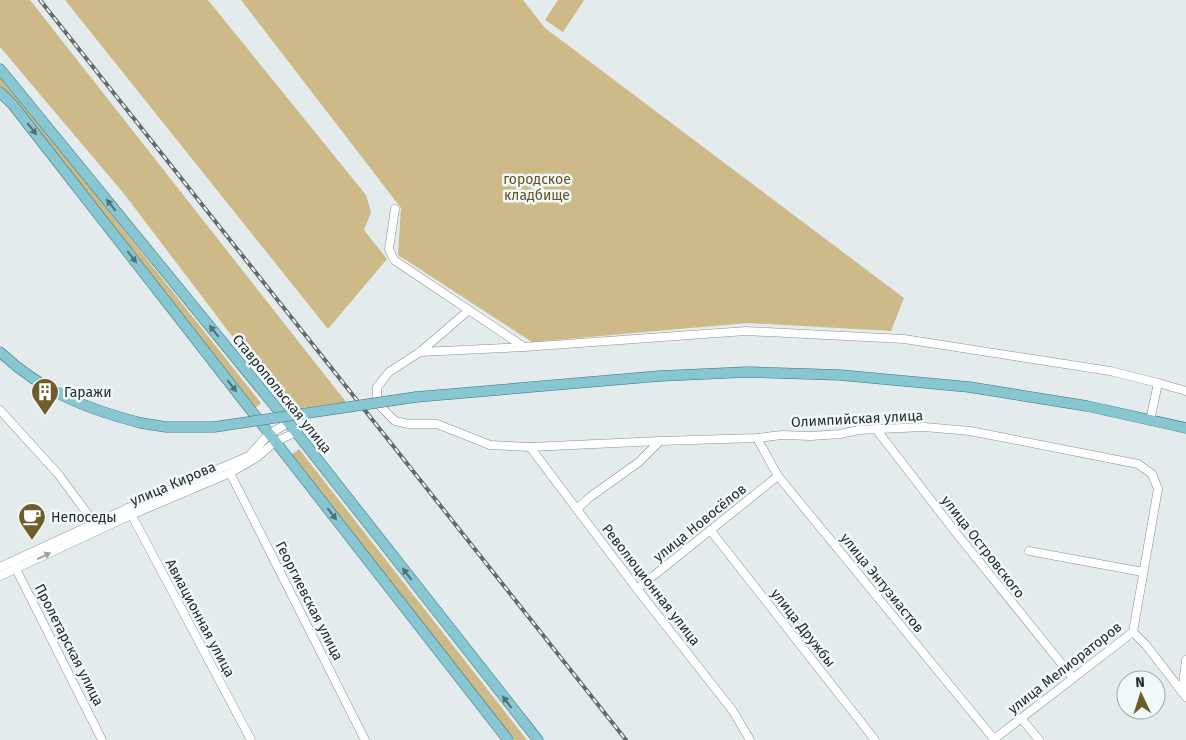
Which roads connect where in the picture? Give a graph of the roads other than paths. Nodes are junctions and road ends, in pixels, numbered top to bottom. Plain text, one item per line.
1 (0, 69) edge
2 (0, 92) edge
3 (395, 209) dead end
4 (469, 310) junction
5 (524, 347) junction
6 (0, 352) edge
7 (420, 352) junction
8 (1158, 382) junction
9 (1186, 391) edge
10 (0, 410) edge
11 (1150, 421) junction
12 (288, 423) junction
13 (1186, 428) edge
14 (876, 429) junction
15 (296, 432) junction
16 (272, 438) junction
17 (757, 438) junction
18 (660, 441) junction
19 (530, 447) junction
20 (230, 473) junction
21 (778, 476) junction
22 (1158, 489) joint
23 (577, 509) junction
24 (130, 512) junction
25 (95, 524) junction
26 (711, 530) junction
27 (1029, 550) dead end
28 (14, 565) junction
29 (0, 567) edge
30 (1143, 572) junction
31 (0, 576) edge
32 (637, 589) junction
33 (1133, 632) junction
34 (1186, 660) edge
35 (1073, 678) junction
36 (1184, 694) edge
37 (1021, 718) junction
38 (102, 740) edge
39 (251, 740) edge
40 (365, 740) edge
41 (508, 740) edge
42 (538, 740) edge
43 (750, 740) edge
44 (876, 740) edge
45 (994, 740) edge
46 (1039, 740) edge

12 -> 1 main road, Ставропольская улица
2 -> 16 main road
3 - 4 street
4 - 5 street
4 - 7 street
5 - 7 street
5 - 8 street
6 - 11 main road, bridge
7 - 19 street, Олимпийская улица
8 - 9 street
8 - 11 street
10 - 25 street
11 - 13 main road
12 - 15 main road, Ставропольская улица
12 - 16 street, улица Кирова
14 - 17 street, Олимпийская улица
14 - 22 street, Олимпийская улица
14 - 35 street, улица Островского
15 - 16 street, улица Кирова
42 -> 15 main road, Ставропольская улица
16 - 20 street, улица Кирова
16 - 24 street, улица Кирова
16 -> 41 main road
17 - 18 street, Олимпийская улица
17 - 21 street, улица Энтузиастов
18 - 19 street, Олимпийская улица
18 - 23 street
19 - 23 street, Революционная улица
20 - 24 street, улица Кирова
20 - 40 street, Георгиевская улица
21 - 26 street, улица Новосёлов
21 - 45 street, улица Энтузиастов
22 - 30 street, улица Мелиораторов
23 - 32 street, Революционная улица
24 - 25 street, улица Кирова
28 -> 24 street, улица Кирова
24 - 39 street, Авиационная улица
25 - 28 street, улица Кирова
26 - 32 street, улица Новосёлов
26 - 44 street, улица Дружбы
27 - 30 street
28 - 29 street, улица Кирова
28 - 31 street, улица Кирова
28 - 38 street, Пролетарская улица
30 - 33 street, улица Мелиораторов
32 - 43 street, Революционная улица
33 - 35 street, улица Мелиораторов
33 - 36 street
34 - 36 street
35 - 37 street, улица Мелиораторов
37 - 45 street, улица Мелиораторов
37 - 46 street

